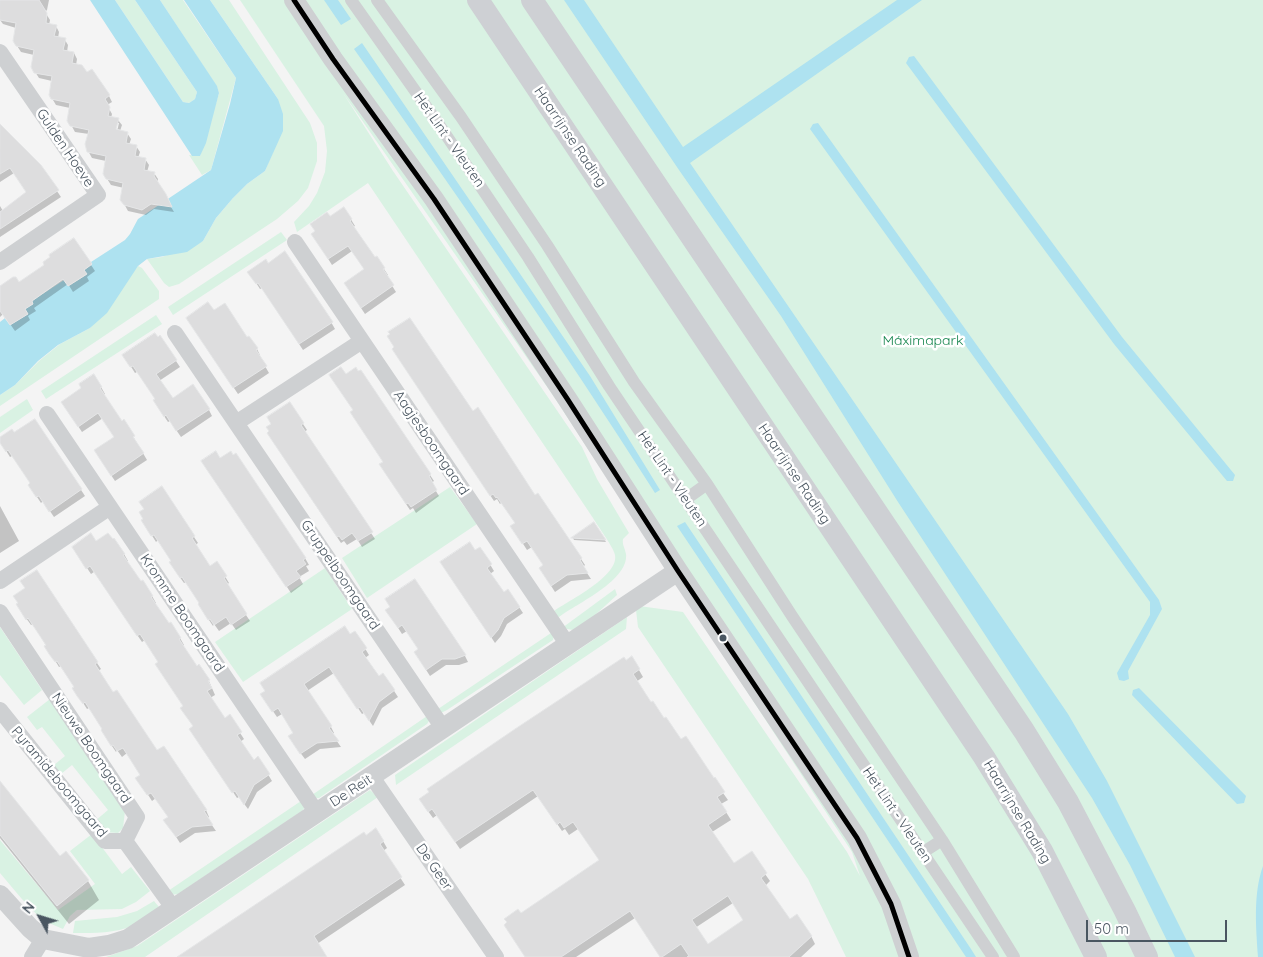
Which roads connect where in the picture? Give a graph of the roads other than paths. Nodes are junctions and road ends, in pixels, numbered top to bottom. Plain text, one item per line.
1 (294, 0) edge
2 (351, 0) edge
3 (377, 0) edge
4 (478, 0) edge
5 (532, 0) edge
6 (387, 14) junction
7 (372, 30) junction
8 (0, 52) edge
9 (461, 117) junction
10 (442, 129) junction
11 (294, 242) dead end
12 (547, 246) junction
13 (528, 256) junction
14 (0, 262) edge
15 (175, 333) dead end
16 (362, 341) junction
17 (47, 414) dead end
18 (236, 423) junction
19 (707, 484) junction
20 (686, 499) junction
21 (110, 507) junction
22 (678, 571) junction
23 (0, 581) edge
24 (0, 612) edge
25 (792, 616) junction
26 (773, 628) junction
27 (568, 645) junction
28 (0, 710) edge
29 (444, 728) junction
30 (372, 777) junction
31 (317, 812) junction
32 (942, 840) junction
33 (125, 842) junction
34 (922, 853) junction
35 (0, 895) edge
36 (174, 909) junction
37 (43, 939) junction
38 (32, 957) edge
39 (496, 957) edge
40 (910, 957) edge
41 (993, 957) edge
42 (1014, 957) edge
43 (1096, 957) edge
44 (1146, 957) edge

1 - 22 street
2 - 7 street, Het Lint - Vleuten
3 - 6 street, Het Lint - Vleuten
4 - 43 main road, Haarrijnse Rading
5 - 44 main road
6 - 7 street
6 - 9 street, Het Lint - Vleuten
7 - 10 street, Het Lint - Vleuten
8 - 14 street, Gulden Hoeve
9 - 10 street
9 - 12 street, Het Lint - Vleuten
10 - 13 street, Het Lint - Vleuten
11 - 16 street, Aagjesboomgaard
12 - 13 street
12 - 19 street, Het Lint - Vleuten
13 - 20 street, Het Lint - Vleuten
15 - 18 street, Gruppelboomgaard
16 - 18 street
16 - 27 street, Aagjesboomgaard
17 - 21 street, Kromme Boomgaard
18 - 29 street, Gruppelboomgaard
19 - 20 street
19 - 25 street, Het Lint - Vleuten
20 - 26 street, Het Lint - Vleuten
21 - 23 street
21 - 31 street, Kromme Boomgaard
22 - 27 street, De Reit
22 - 40 street
24 - 33 street, Nieuwe Boomgaard
25 - 26 street
25 - 32 street, Het Lint - Vleuten
26 - 34 street, Het Lint - Vleuten
27 - 29 street, De Reit
28 - 33 street, Pyramideboomgaard
29 - 30 street, De Reit
30 - 31 street, De Reit
30 - 39 street, De Geer
31 - 36 street, De Reit
32 - 34 street
32 - 42 street, Het Lint - Vleuten
33 - 36 street
34 - 41 street, Het Lint - Vleuten
35 - 37 street
36 - 37 street, De Reit
37 - 38 street

